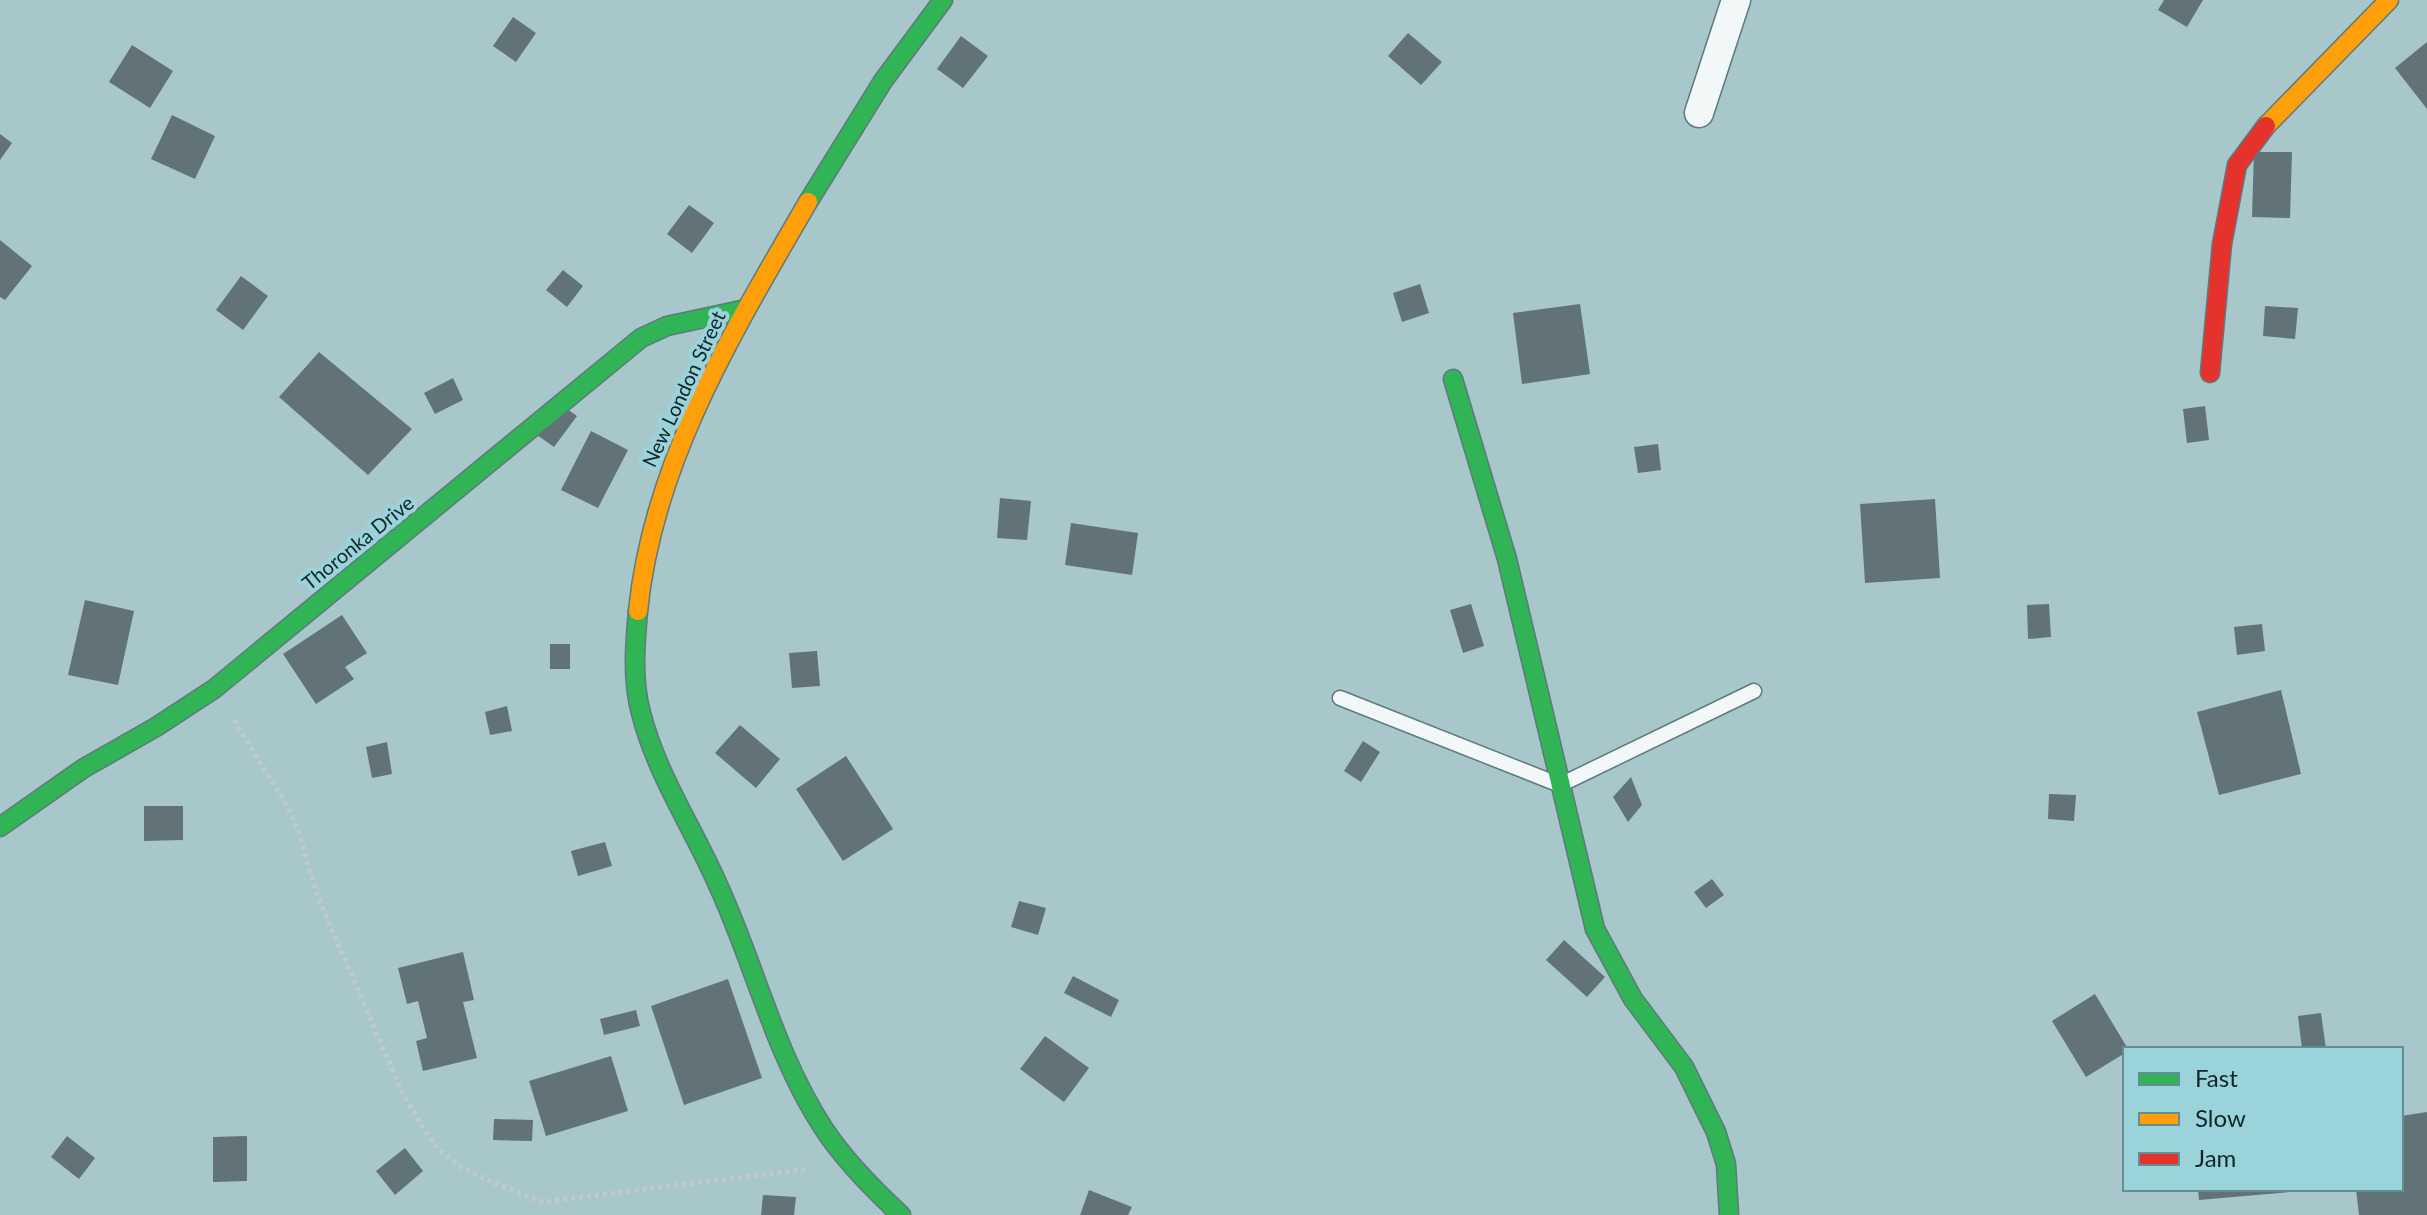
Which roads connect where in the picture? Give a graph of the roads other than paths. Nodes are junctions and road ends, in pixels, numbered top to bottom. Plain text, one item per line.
1 (943, 0) edge
2 (1736, 0) edge
3 (2389, 0) edge
4 (1699, 113) dead end
5 (746, 309) junction
6 (2210, 373) dead end
7 (1453, 379) dead end
8 (1754, 691) dead end
9 (1340, 698) dead end
10 (1560, 785) junction
11 (0, 827) edge
12 (901, 1215) edge
13 (1729, 1215) edge

1 - 5 street, New London Street
2 - 4 street
3 - 6 street
5 - 11 street, Thoronka Drive
5 - 12 street, New London Street
7 - 10 street
8 - 10 lane
9 - 10 lane
10 - 13 street

